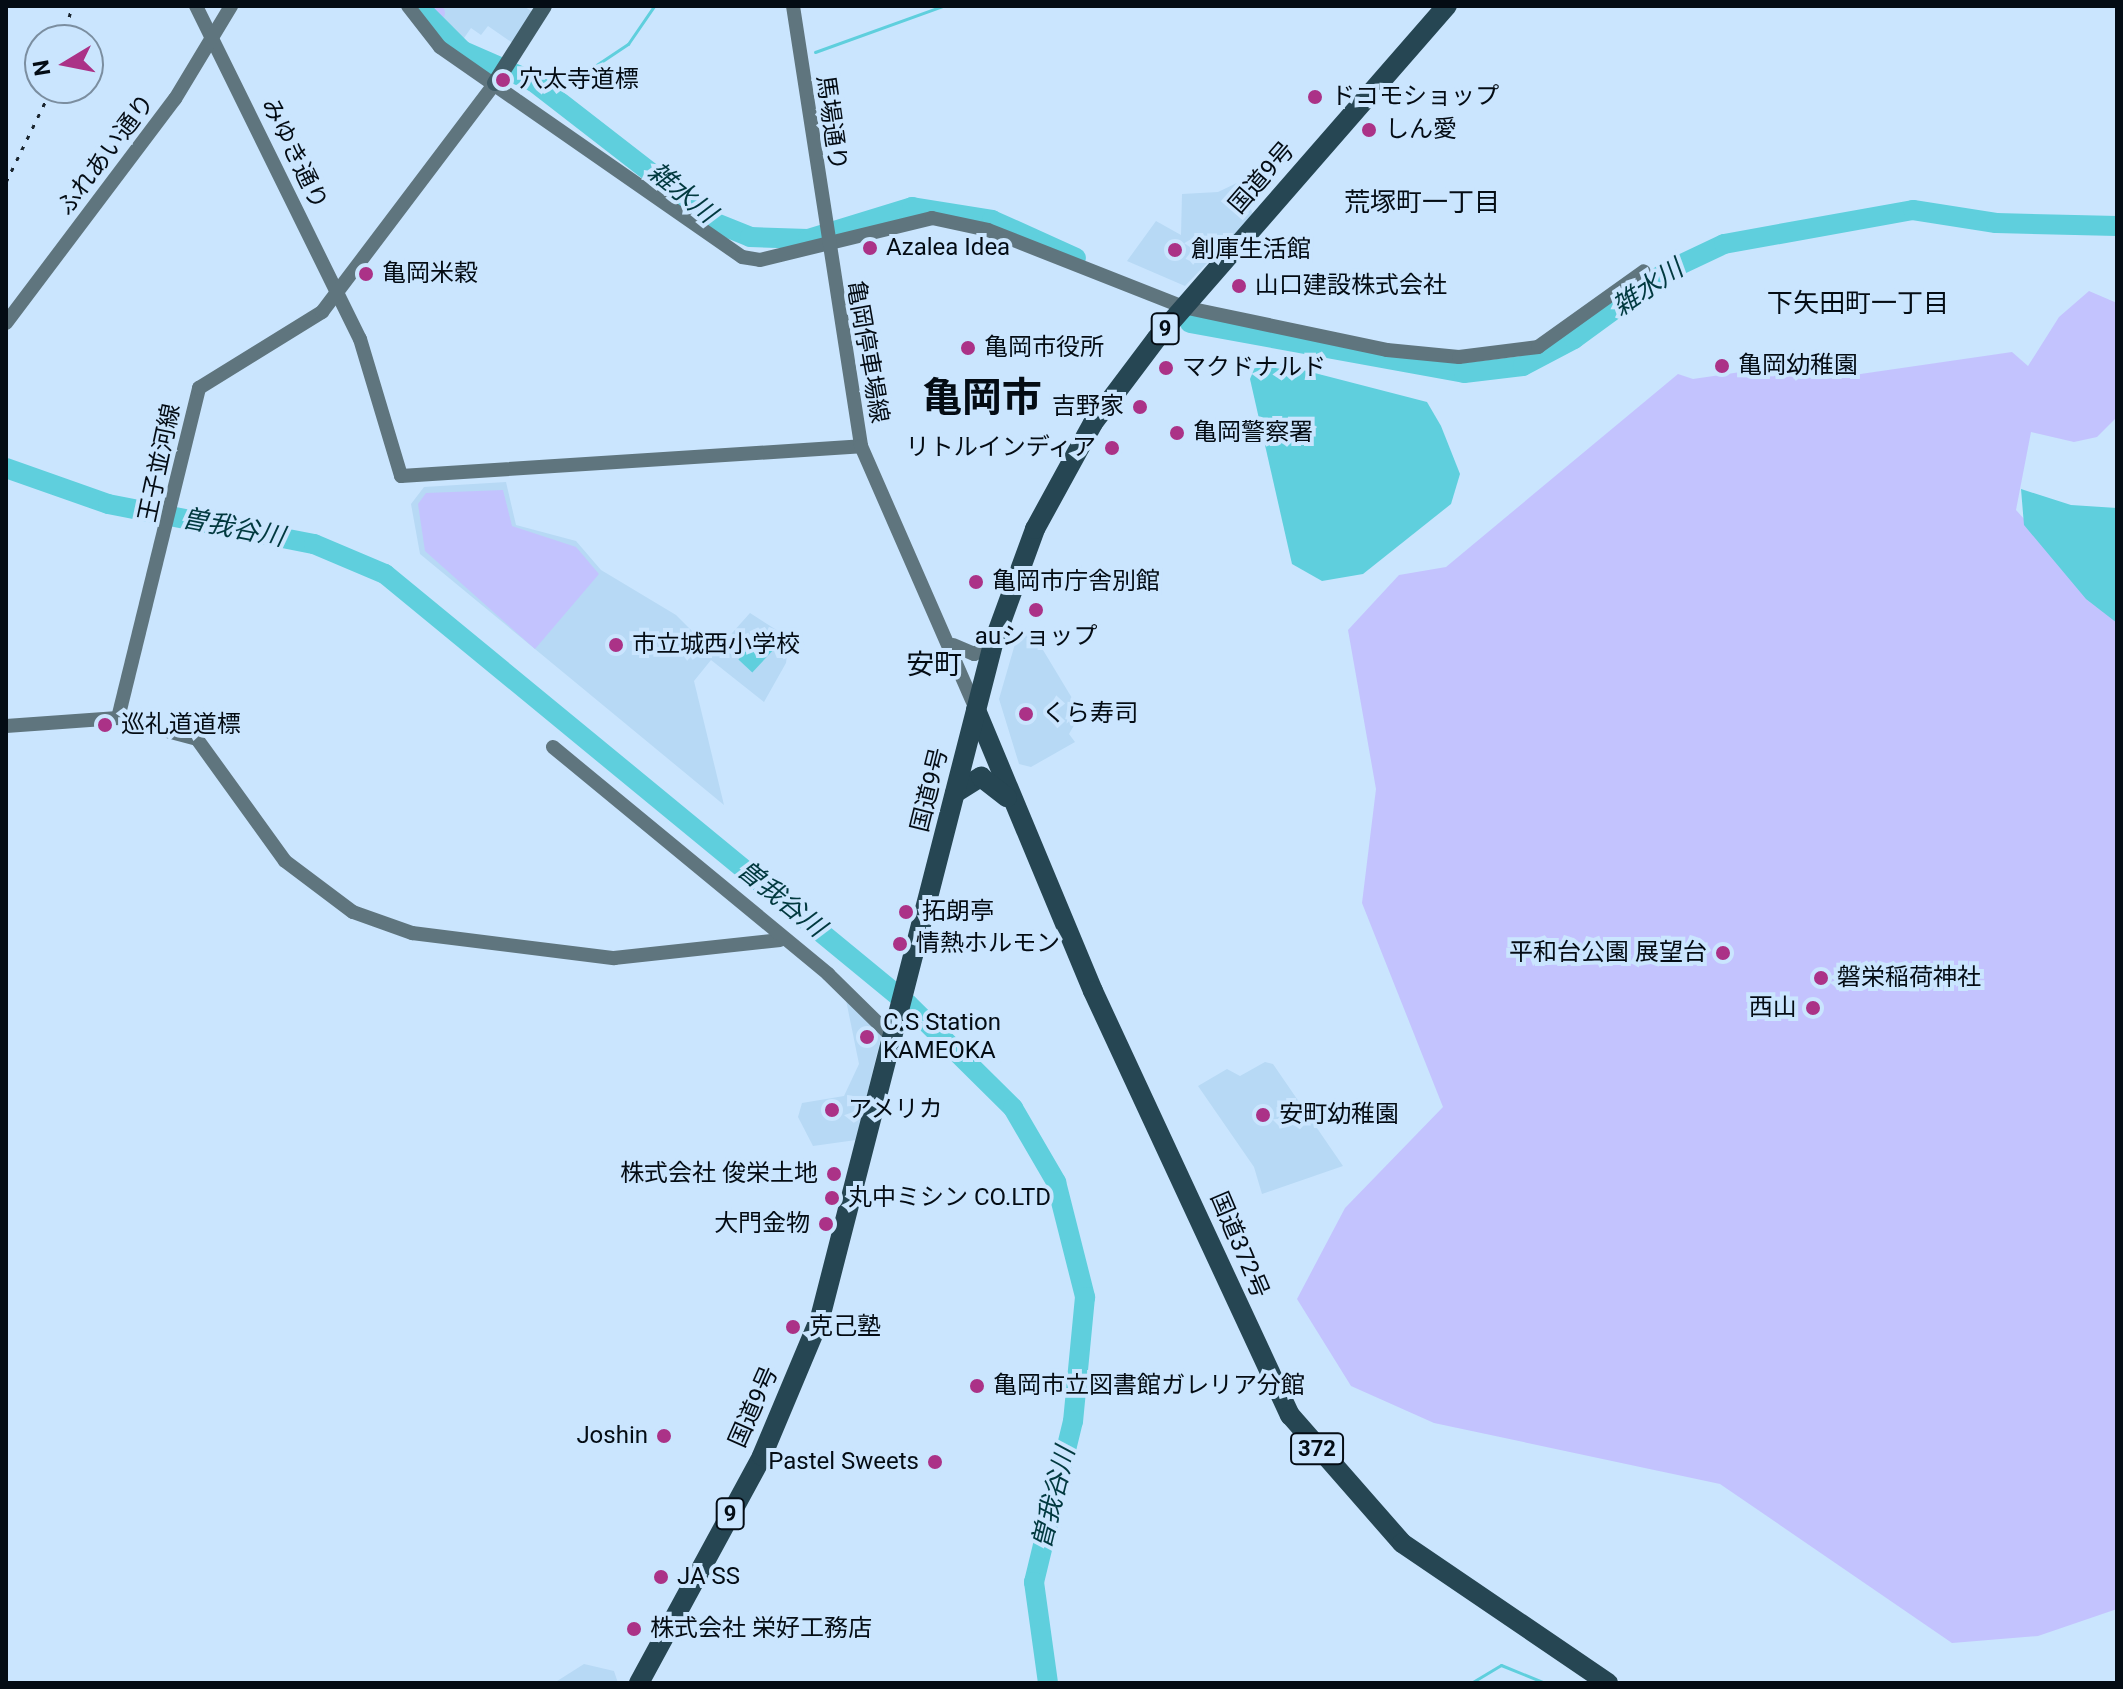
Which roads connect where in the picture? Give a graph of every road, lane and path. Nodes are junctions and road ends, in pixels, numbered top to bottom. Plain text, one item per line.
1 (196, 6) edge
2 (231, 6) edge
3 (408, 6) edge
4 (544, 6) edge
5 (793, 6) edge
6 (1447, 6) edge
7 (211, 36) junction
8 (499, 75) junction
9 (826, 242) junction
10 (1644, 271) dead end
11 (338, 291) junction
12 (1183, 307) junction
13 (6, 323) edge
14 (861, 446) junction
15 (993, 644) junction
16 (952, 645) junction
17 (976, 709) junction
18 (118, 718) junction
19 (6, 726) edge
20 (553, 747) dead end
21 (955, 793) junction
22 (1015, 807) junction
23 (780, 940) junction
24 (893, 1033) junction
25 (639, 1683) edge
26 (1608, 1683) edge

1 - 7 street, みゆき通り
2 - 7 street, ふれあい通り
3 - 8 street
4 - 8 main road
5 - 9 street, 馬場通り
6 - 12 highway, 国道9号 / 9
7 - 11 street, みゆき通り
7 - 13 street, ふれあい通り
8 - 9 street
8 - 11 street, 王子並河線
9 - 12 street
9 - 14 street, 亀岡停車場線
10 - 12 street
11 - 14 street, みゆき通り
11 - 18 street, 王子並河線
12 - 15 highway, 国道9号 / 9
14 - 16 street, 亀岡停車場線
15 - 16 street
15 - 17 highway, 国道9号 / 9
16 - 17 street, 亀岡停車場線
17 - 21 highway, 国道9号 / 9
17 - 22 highway, 国道372号 / 372
18 - 19 street
18 - 23 street
20 - 23 street
21 - 22 highway
21 - 24 highway, 国道9号 / 9
22 - 26 highway, 国道372号 / 372
23 - 24 street
24 - 25 highway, 国道9号 / 9

